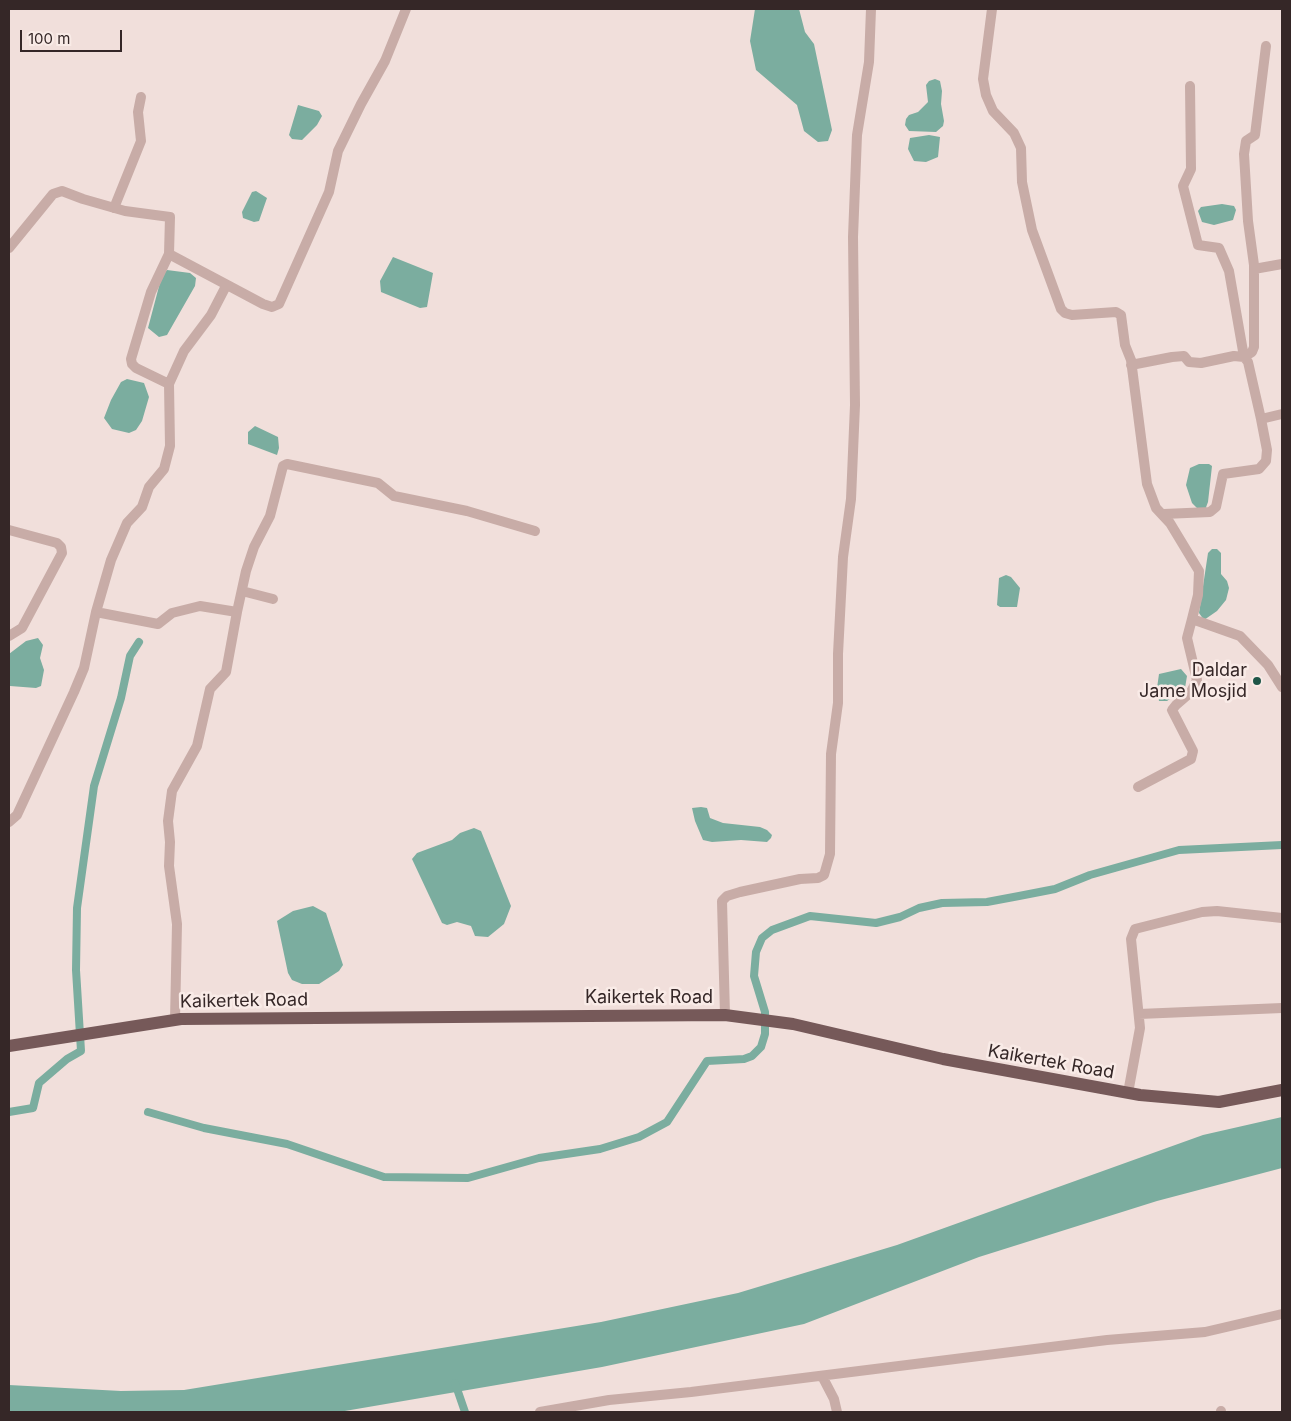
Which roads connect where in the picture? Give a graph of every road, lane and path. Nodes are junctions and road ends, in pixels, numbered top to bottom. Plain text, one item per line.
1 (406, 9) edge
2 (871, 9) edge
3 (992, 9) edge
4 (1266, 46) dead end
5 (1190, 86) dead end
6 (141, 97) dead end
7 (114, 208) junction
8 (9, 248) edge
9 (169, 254) junction
10 (1282, 264) edge
11 (1254, 269) junction
12 (226, 286) junction
13 (1244, 357) junction
14 (1131, 365) junction
15 (169, 384) junction
16 (1282, 414) edge
17 (1261, 419) junction
18 (1164, 514) junction
19 (9, 530) edge
20 (535, 531) dead end
21 (242, 591) junction
22 (273, 599) dead end
23 (96, 612) junction
24 (237, 612) junction
25 (1192, 619) junction
26 (9, 636) edge
27 (1282, 687) edge
28 (1138, 787) dead end
29 (9, 822) edge
30 (1282, 918) edge
31 (1282, 1008) edge
32 (1139, 1014) junction
33 (732, 1015) junction
34 (175, 1020) junction
35 (9, 1046) edge
36 (1282, 1090) edge
37 (1128, 1093) junction
38 (1282, 1314) edge
39 (822, 1376) junction
40 (540, 1412) edge
41 (836, 1412) edge

1 - 12 street
2 - 33 street
3 - 14 street
4 - 11 street
5 - 13 street
6 - 7 street
7 - 8 street
7 - 9 street
9 - 12 street
9 - 15 street
10 - 11 street
11 - 13 street
12 - 15 street
13 - 14 street
13 - 17 street
14 - 18 street
15 - 23 street
16 - 17 street
17 - 18 street
18 - 25 street
19 - 26 street
20 - 21 street
21 - 22 street
21 - 24 street
23 - 24 street
23 - 29 street
24 - 34 street
25 - 27 street
25 - 28 street
30 - 32 street
31 - 32 street
32 - 37 street
33 - 34 main road, Kaikertek Road
33 - 37 main road, Kaikertek Road
34 - 35 main road, Kaikertek Road
36 - 37 main road, Kaikertek Road
38 - 39 street
39 - 40 street
39 - 41 street

